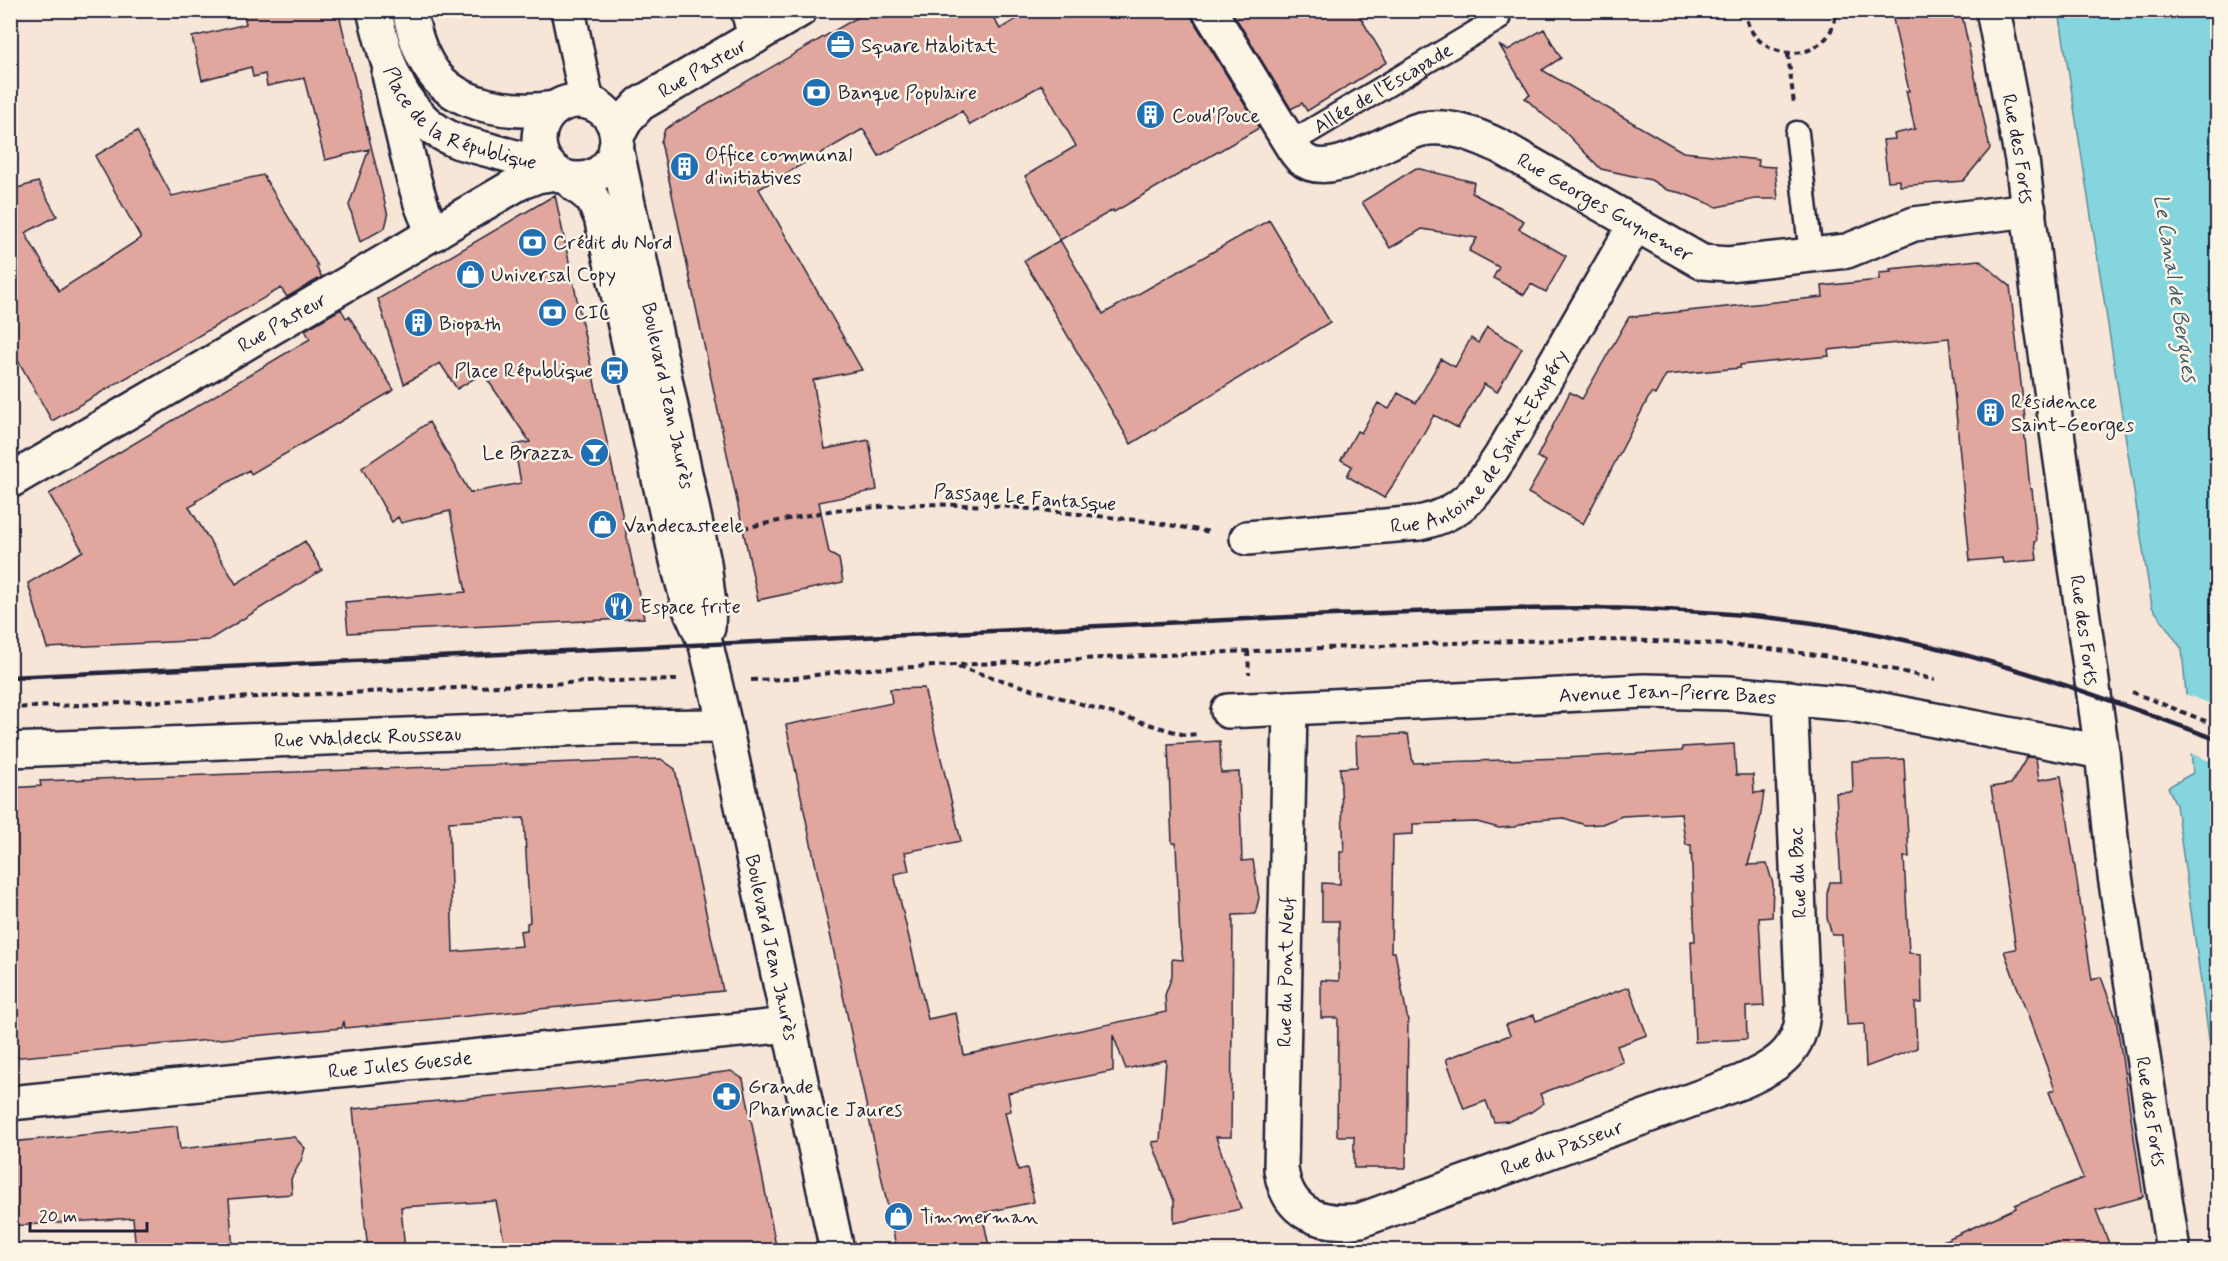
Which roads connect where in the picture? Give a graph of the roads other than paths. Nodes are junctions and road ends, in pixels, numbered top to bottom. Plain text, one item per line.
1 (374, 10) edge
2 (409, 10) edge
3 (568, 10) edge
4 (800, 10) edge
5 (1209, 10) edge
6 (1493, 10) edge
7 (1993, 10) edge
8 (752, 24) edge
9 (385, 54) junction
10 (587, 102) junction
11 (555, 108) junction
12 (1797, 133) road end
13 (617, 141) junction
14 (1290, 143) junction
15 (557, 172) junction
16 (2029, 210) junction
17 (1635, 225) junction
18 (435, 233) junction
19 (1811, 255) junction
20 (10, 481) edge
21 (1247, 538) road end
22 (706, 645) junction
23 (1790, 698) junction
24 (1290, 708) junction
25 (1218, 723) road end
26 (725, 726) junction
27 (10, 750) edge
28 (2102, 752) junction
29 (789, 1025) junction
30 (1793, 1047) joint
31 (10, 1103) edge
32 (1320, 1220) joint
33 (837, 1251) edge
34 (2173, 1251) edge

1 - 9 street, Place de la République
2 - 11 street, Place de la République
3 - 10 street
4 - 8 street, Rue Pasteur
5 - 14 street
6 - 14 lane, Allée de l'Escapade
7 - 16 street, Rue des Forts
8 - 13 street, Rue Pasteur
9 - 15 street, Place de la République
9 - 18 street, Place de la République
10 - 11 street
10 - 13 street
11 - 15 street
12 - 19 lane
13 - 15 street
13 - 22 street, Boulevard Jean Jaurès
14 - 17 street, Rue Georges Guynemer
15 - 18 street, Rue Pasteur
15 - 22 street, Boulevard Jean Jaurès
16 - 19 street, Rue Georges Guynemer
16 - 28 street, Rue des Forts
17 - 19 street, Rue Georges Guynemer
17 - 21 street, Rue Antoine de Saint-Exupéry
18 - 20 street, Rue Pasteur
22 - 26 street, Boulevard Jean Jaurès
23 - 24 street, Avenue Jean-Pierre Baes
23 - 28 street, Avenue Jean-Pierre Baes
23 - 30 street, Rue du Bac
24 - 25 street, Avenue Jean-Pierre Baes
24 - 32 street, Rue du Pont Neuf
26 - 27 street, Rue Waldeck Rousseau
26 - 29 street, Boulevard Jean Jaurès
28 - 34 street, Rue des Forts
29 - 31 street, Rue Jules Guesde
29 - 33 street, Boulevard Jean Jaurès
30 - 32 street, Rue du Passeur

